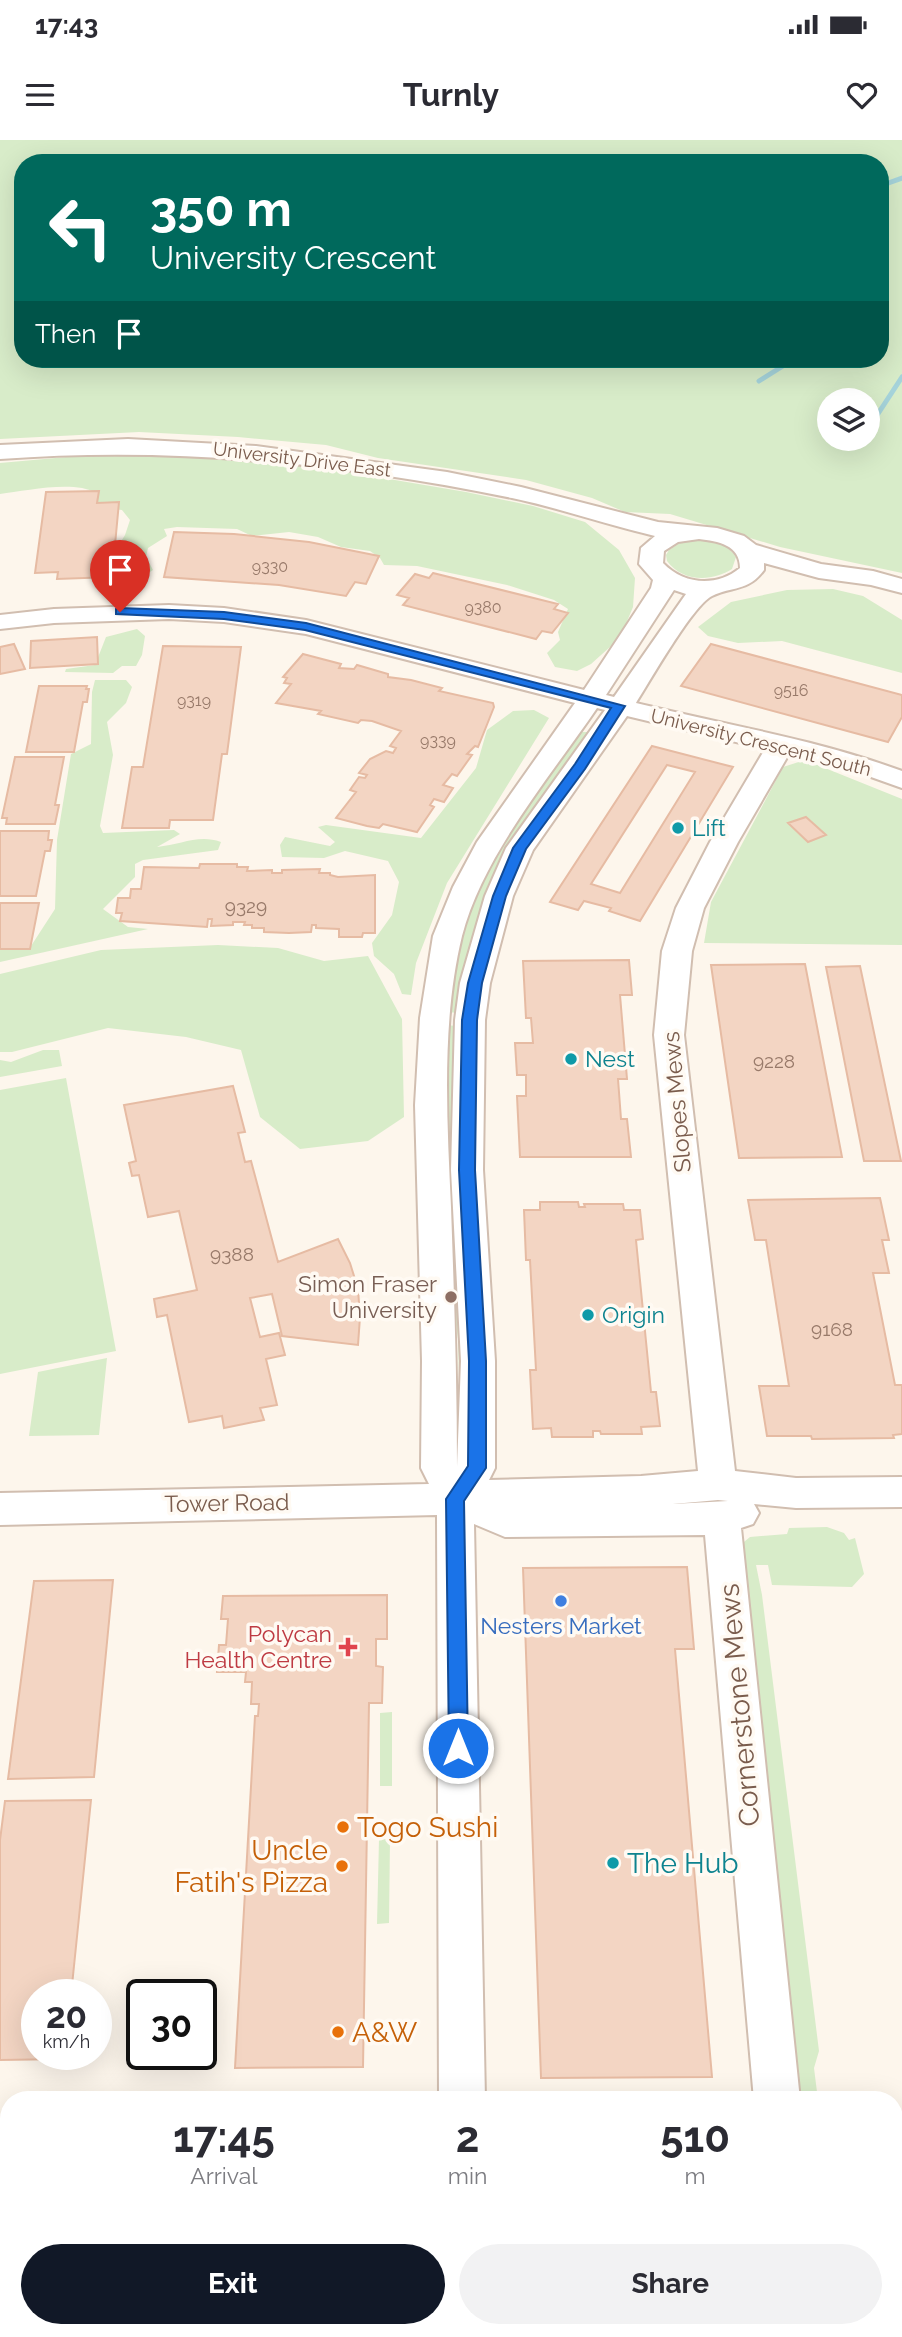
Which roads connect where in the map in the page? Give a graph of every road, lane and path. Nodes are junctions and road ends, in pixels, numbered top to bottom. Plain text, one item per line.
1 (0, 453) edge
2 (598, 515) junction
3 (684, 533) junction
4 (750, 551) junction
5 (650, 556) junction
6 (818, 571) junction
7 (665, 578) junction
8 (745, 578) junction
9 (902, 586) edge
10 (706, 588) junction
11 (0, 622) edge
12 (605, 702) junction
13 (782, 744) junction
14 (902, 780) edge
15 (902, 1492) edge
16 (455, 1499) junction
17 (720, 1502) junction
18 (0, 1509) edge
19 (462, 2091) edge
20 (776, 2091) edge

1 - 2 street, University Drive East
2 - 3 street, University Drive East
2 - 5 street, University Drive East
3 - 4 street, University Drive East
3 - 5 street
4 - 6 street
4 - 8 street
5 - 7 street, University Drive East
6 - 8 street
6 - 9 street
7 - 10 street
7 - 12 street
8 - 10 street
10 - 12 street
11 - 12 street, University Crescent South
12 - 13 street, University Crescent South
12 - 16 street
13 - 14 street, University Crescent South
13 - 17 street, Slopes Mews
15 - 17 street, Tower Road
16 - 17 street, Tower Road
16 - 18 street, Tower Road
16 - 19 street
17 - 20 street, Cornerstone Mews

